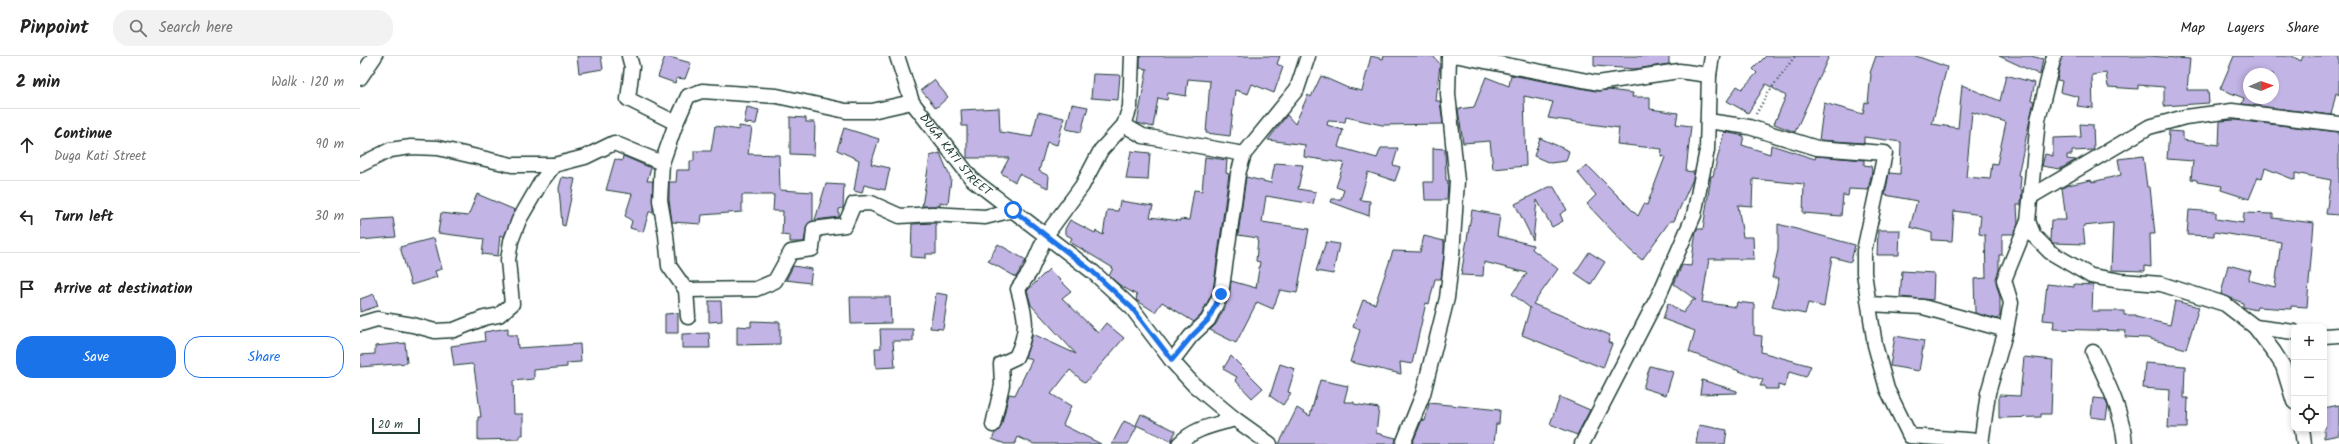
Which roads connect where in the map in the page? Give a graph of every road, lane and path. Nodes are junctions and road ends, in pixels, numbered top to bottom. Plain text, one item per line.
1 (375, 56) edge
2 (629, 56) edge
3 (897, 56) edge
4 (1132, 56) edge
5 (1308, 56) edge
6 (1449, 56) edge
7 (1459, 56) edge
8 (1712, 56) edge
9 (1795, 56) edge
10 (2054, 56) edge
11 (1709, 75) junction
12 (360, 78) edge
13 (912, 102) junction
14 (1708, 122) junction
15 (676, 123) junction
16 (2339, 124) edge
17 (1124, 125) junction
18 (1749, 127) junction
19 (1244, 154) junction
20 (662, 163) junction
21 (360, 165) edge
22 (554, 165) junction
23 (2032, 196) junction
24 (1013, 210) junction
25 (2028, 221) junction
26 (1046, 235) junction
27 (686, 290) junction
28 (1870, 304) junction
29 (688, 318) dead end
30 (360, 324) edge
31 (2255, 328) junction
32 (2006, 330) junction
33 (2291, 332) edge
34 (2339, 335) edge
35 (2327, 336) edge
36 (2093, 352) dead end
37 (1172, 360) junction
38 (2292, 396) edge
39 (1235, 419) junction
40 (993, 425) dead end
41 (2302, 432) edge
42 (1981, 443) edge
43 (1179, 444) edge
44 (1270, 444) edge
45 (1403, 444) edge
46 (1582, 444) edge
47 (2125, 444) edge
48 (2304, 444) edge

1 - 12 street
2 - 15 street
3 - 13 street, DUGA KATI STREET
4 - 17 street
5 - 19 street
6 - 45 street
7 - 11 street
8 - 11 street
9 - 18 path
10 - 23 street
11 - 14 street
13 - 15 street
13 - 24 street, DUGA KATI STREET
14 - 18 street
14 - 46 street
15 - 20 street
16 - 23 street
17 - 19 street
17 - 26 street
18 - 28 street
19 - 37 street
20 - 22 street
20 - 27 street
21 - 22 street
22 - 30 street
23 - 25 street
24 - 26 street, DUGA KATI STREET
24 - 27 street
25 - 31 street
25 - 32 street
26 - 37 street, DUGA KATI STREET
26 - 40 street
27 - 29 street
28 - 32 street
28 - 42 street
31 - 33 street
31 - 38 street
32 - 42 street
34 - 35 street
36 - 47 street
37 - 39 street, DUGA KATI STREET
39 - 43 street
39 - 44 street, DUGA KATI STREET
41 - 48 street

